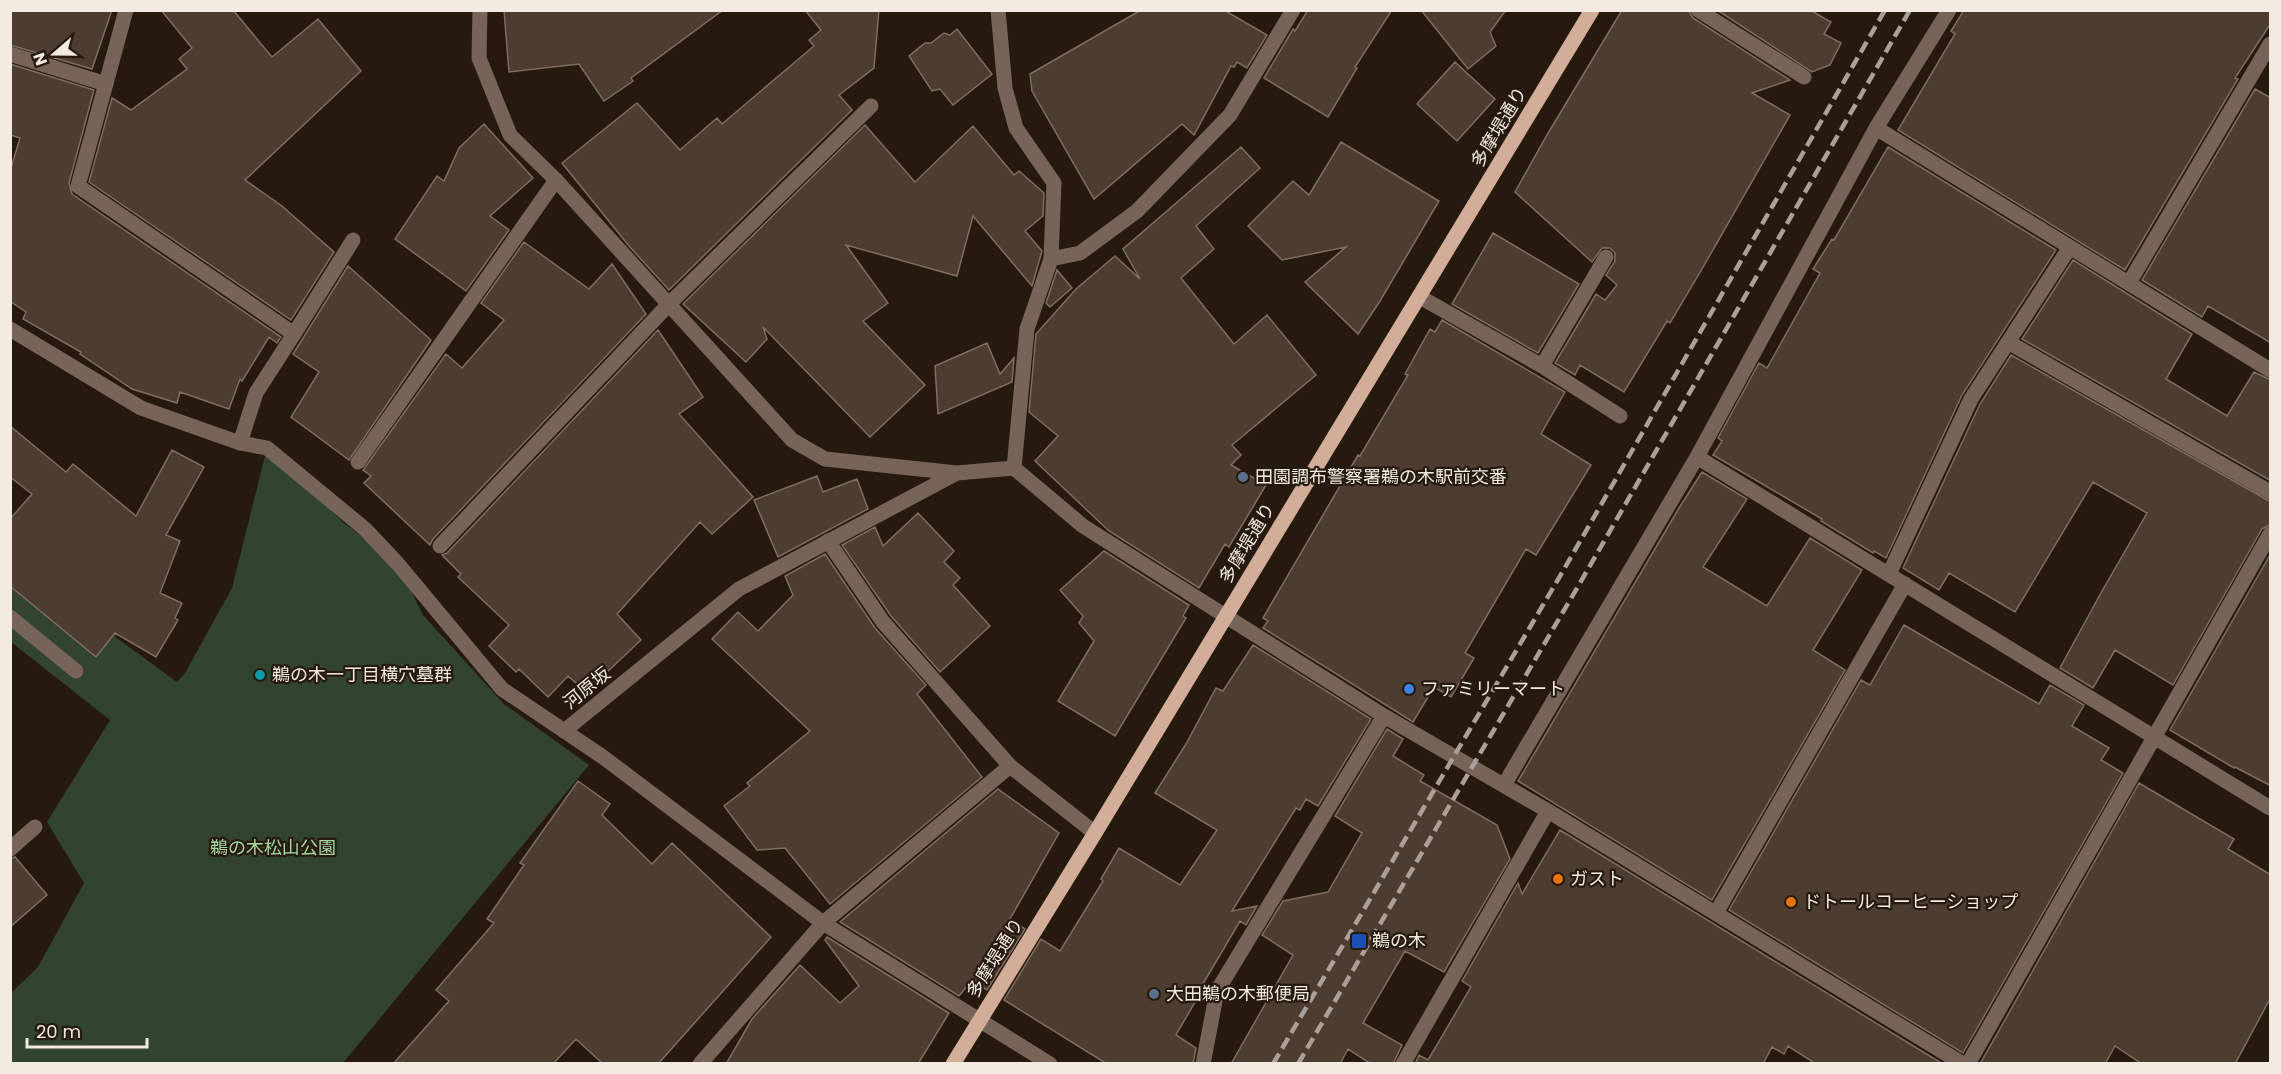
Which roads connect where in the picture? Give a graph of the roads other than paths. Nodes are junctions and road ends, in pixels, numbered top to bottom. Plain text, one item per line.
1 (126, 10) edge
2 (480, 10) edge
3 (998, 10) edge
4 (1293, 10) edge
5 (1592, 10) edge
6 (1698, 10) edge
7 (1949, 10) edge
8 (2271, 44) edge
9 (10, 54) edge
10 (1804, 77) dead end
11 (106, 84) junction
12 (871, 106) dead end
13 (1876, 128) junction
14 (556, 180) junction
15 (353, 240) dead end
16 (2070, 247) junction
17 (1606, 258) dead end
18 (1051, 260) junction
19 (2129, 283) junction
20 (1420, 297) junction
21 (669, 304) junction
22 (10, 329) edge
23 (294, 334) junction
24 (2008, 342) junction
25 (1542, 366) junction
26 (2271, 370) edge
27 (1620, 416) dead end
28 (240, 443) junction
29 (1697, 457) junction
30 (358, 462) dead end
31 (1014, 468) junction
32 (957, 473) junction
33 (2271, 492) edge
34 (2271, 534) edge
35 (828, 541) junction
36 (440, 546) dead end
37 (1889, 574) junction
38 (1905, 584) junction
39 (1226, 616) junction
40 (10, 617) edge
41 (76, 671) dead end
42 (1384, 716) junction
43 (564, 731) junction
44 (2155, 737) junction
45 (1010, 766) junction
46 (1504, 785) junction
47 (2271, 808) edge
48 (1548, 810) junction
49 (35, 826) dead end
50 (1095, 833) junction
51 (10, 849) edge
52 (1716, 913) junction
53 (823, 923) junction
54 (980, 1020) junction
55 (700, 1064) edge
56 (953, 1064) edge
57 (1050, 1064) edge
58 (1203, 1064) edge
59 (1403, 1064) edge
60 (1963, 1064) edge
61 (1968, 1064) edge

1 - 11 street
2 - 14 street
3 - 18 street
4 - 18 street
5 - 20 main road, 多摩堤通り
6 - 10 street
7 - 13 street
8 - 19 street
9 - 11 street
11 - 23 street
12 - 21 street
13 - 16 street
13 - 29 street
14 - 21 street
14 - 30 street
15 - 23 street
16 - 19 street
16 - 24 street
17 - 25 street
18 - 31 street
19 - 26 street
20 - 25 street
20 - 39 main road, 多摩堤通り
21 - 32 street
21 - 36 street
22 - 28 street, 河原坂
23 - 28 street
24 - 33 street
24 - 37 street
25 - 27 street
28 - 43 street, 河原坂
29 - 37 street
29 - 46 street
31 - 32 street
31 - 39 street
32 - 35 street, 河原坂
34 - 44 street
35 - 43 street, 河原坂
35 - 45 street
37 - 38 street
38 - 44 street
38 - 52 street
39 - 42 street
39 - 50 main road, 多摩堤通り
40 - 41 street
42 - 46 street
42 - 58 street
43 - 53 street
44 - 47 street
44 - 61 street
45 - 50 street
45 - 53 street
46 - 48 street
48 - 52 street
48 - 59 street
49 - 51 street
50 - 54 main road, 多摩堤通り
52 - 60 street
53 - 54 street
53 - 55 street
54 - 56 main road, 多摩堤通り
54 - 57 street

